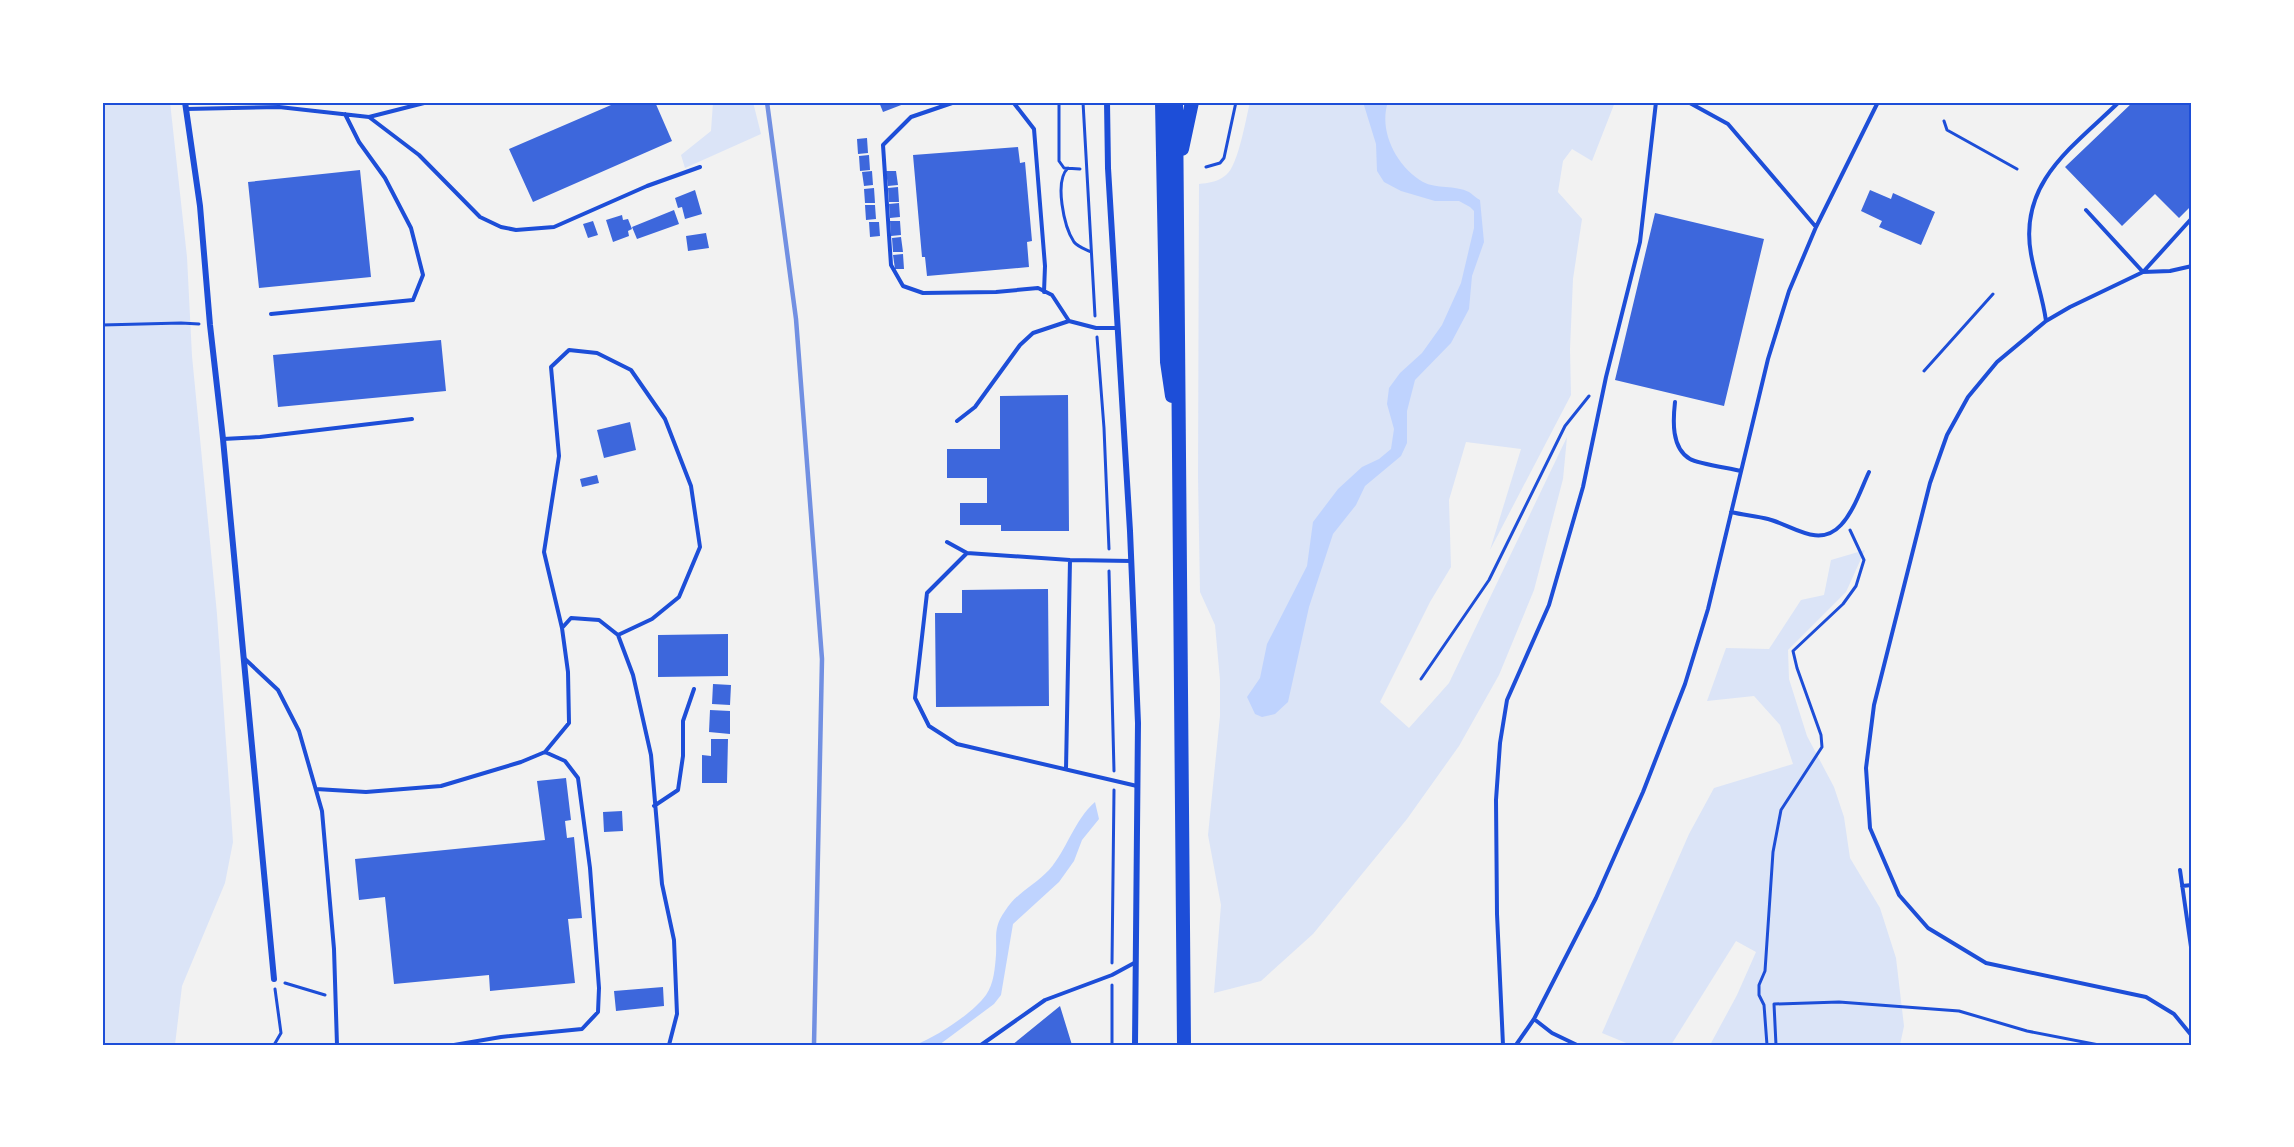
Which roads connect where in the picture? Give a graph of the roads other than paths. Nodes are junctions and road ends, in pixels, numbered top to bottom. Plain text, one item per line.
1 (428, 102) edge
2 (955, 102) edge
3 (1013, 102) edge
4 (1107, 102) edge
5 (1162, 102) edge
6 (1176, 102) edge
7 (1192, 102) edge
8 (1656, 102) edge
9 (1688, 102) edge
10 (1878, 102) edge
11 (2119, 102) edge
12 (186, 105) edge
13 (345, 114) junction
14 (369, 117) junction
15 (700, 167) dead end
16 (1177, 171) junction
17 (2086, 210) dead end
18 (2192, 218) edge
19 (1816, 227) junction
20 (2192, 266) edge
21 (2143, 272) junction
22 (1044, 292) junction
23 (271, 314) dead end
24 (1069, 321) junction
25 (2046, 321) junction
26 (1117, 328) junction
27 (1675, 402) dead end
28 (1179, 417) junction
29 (412, 418) dead end
30 (957, 421) dead end
31 (223, 439) junction
32 (1741, 471) junction
33 (1869, 472) dead end
34 (1731, 512) junction
35 (947, 542) dead end
36 (967, 553) junction
37 (1070, 560) junction
38 (1132, 561) junction
39 (562, 628) junction
40 (618, 635) junction
41 (245, 659) junction
42 (694, 689) dead end
43 (545, 752) junction
44 (1066, 769) junction
45 (1137, 786) junction
46 (315, 789) junction
47 (654, 806) junction
48 (2180, 870) dead end
49 (2192, 885) edge
50 (2182, 886) junction
51 (2192, 954) edge
52 (1137, 962) junction
53 (274, 979) road end
54 (1534, 1019) junction
55 (2192, 1036) edge
56 (337, 1045) edge
57 (454, 1045) edge
58 (669, 1045) edge
59 (981, 1045) edge
60 (1135, 1045) edge
61 (1184, 1045) edge
62 (1503, 1045) edge
63 (1516, 1045) edge
64 (1577, 1045) edge

1 - 14 lane
2 - 22 lane
3 - 22 lane
4 - 26 street
5 - 28 highway
6 - 16 highway
7 - 16 highway
8 - 62 lane
9 - 19 lane
10 - 19 lane
11 - 25 lane
12 - 13 lane
12 - 31 street
13 - 14 lane
13 - 23 lane
14 - 15 lane
16 - 28 highway
17 - 21 lane
18 - 21 lane
19 - 32 lane
20 - 21 lane
21 - 25 lane
22 - 24 lane
24 - 26 lane
24 - 30 lane
25 - 55 lane
26 - 38 street
27 - 32 lane
28 - 61 highway
29 - 31 lane
31 - 41 street
32 - 34 lane
33 - 34 lane
34 - 54 lane
35 - 36 lane
36 - 37 lane
36 - 44 lane
37 - 38 lane
37 - 44 lane
38 - 45 street
39 - 40 lane
39 - 40 lane
39 - 43 lane
40 - 47 lane
41 - 46 lane
41 - 53 street
42 - 47 lane
43 - 46 lane
43 - 57 lane
44 - 45 lane
45 - 52 street
46 - 56 lane
47 - 58 lane
48 - 50 lane
49 - 50 lane
50 - 51 lane
52 - 59 lane
52 - 60 street
54 - 63 lane
54 - 64 lane

